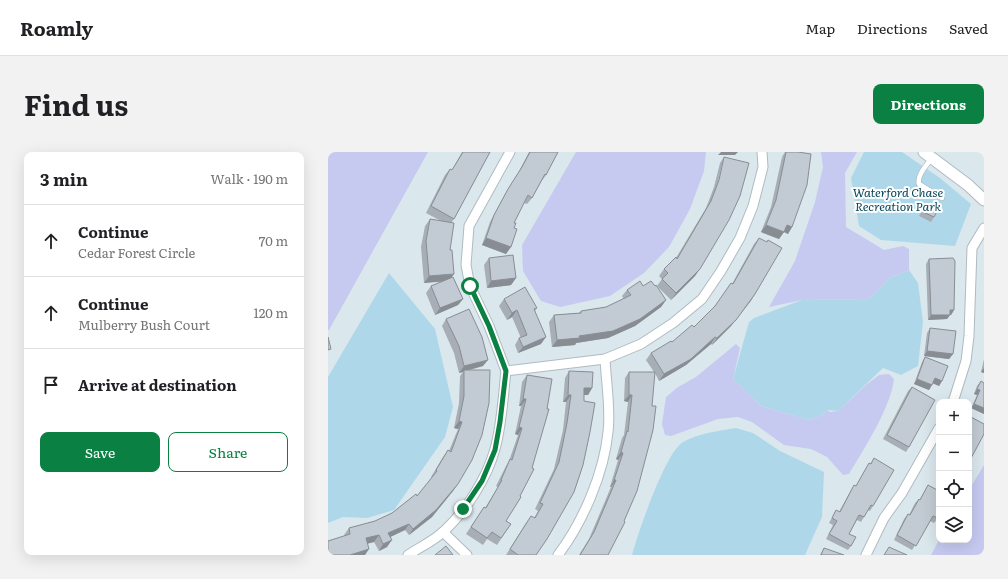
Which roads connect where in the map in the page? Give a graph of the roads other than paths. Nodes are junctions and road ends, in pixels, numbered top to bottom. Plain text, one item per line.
1 (510, 152) edge
2 (762, 152) edge
3 (931, 154) edge
4 (942, 198) dead end
5 (984, 200) edge
6 (984, 228) edge
7 (605, 359) junction
8 (506, 371) junction
9 (954, 399) edge
10 (936, 433) edge
11 (443, 532) junction
12 (408, 555) edge
13 (467, 555) edge
14 (558, 555) edge
15 (866, 555) edge

1 - 8 street
2 - 7 street
3 - 4 lane
3 - 5 street
6 - 9 street
7 - 8 street
7 - 14 street
8 - 11 street
10 - 15 street
11 - 12 street
11 - 13 street

